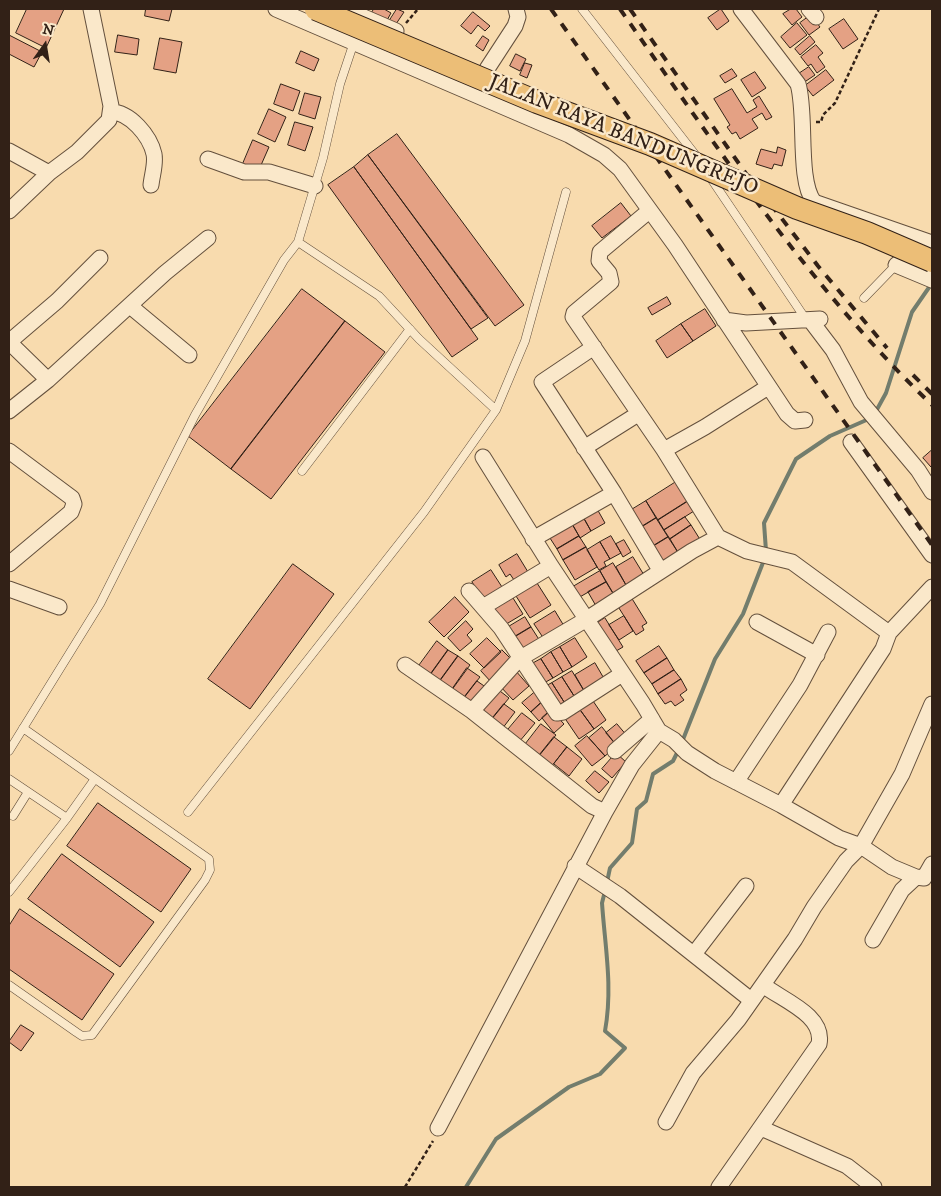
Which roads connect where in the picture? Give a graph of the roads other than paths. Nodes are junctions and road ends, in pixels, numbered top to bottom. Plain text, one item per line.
1 (91, 9) edge
2 (276, 9) edge
3 (316, 9) edge
4 (345, 9) edge
5 (516, 9) edge
6 (582, 9) edge
7 (741, 9) edge
8 (354, 42) junction
9 (487, 69) junction
10 (111, 112) junction
11 (569, 135) junction
12 (9, 151) edge
13 (208, 159) dead end
14 (49, 173) junction
15 (151, 185) dead end
16 (315, 186) junction
17 (566, 192) dead end
18 (9, 211) edge
19 (649, 211) junction
20 (208, 238) dead end
21 (298, 242) junction
22 (930, 248) edge
23 (100, 258) dead end
24 (896, 265) junction
25 (932, 280) edge
26 (864, 298) dead end
27 (130, 306) junction
28 (724, 320) junction
29 (813, 320) junction
30 (410, 329) junction
31 (9, 342) edge
32 (594, 347) junction
33 (189, 354) dead end
34 (48, 380) junction
35 (768, 387) junction
36 (496, 410) junction
37 (9, 411) edge
38 (638, 414) junction
39 (805, 420) dead end
40 (851, 442) dead end
41 (584, 448) junction
42 (664, 450) junction
43 (9, 452) edge
44 (483, 457) dead end
45 (302, 471) dead end
46 (932, 492) edge
47 (614, 493) junction
48 (718, 537) junction
49 (534, 539) junction
50 (932, 555) edge
51 (9, 564) edge
52 (551, 566) junction
53 (660, 570) junction
54 (932, 587) edge
55 (9, 589) edge
56 (470, 591) dead end
57 (60, 608) dead end
58 (483, 608) junction
59 (587, 619) junction
60 (757, 622) dead end
61 (828, 632) dead end
62 (890, 633) junction
63 (817, 655) junction
64 (519, 659) junction
65 (405, 665) dead end
66 (622, 674) junction
67 (932, 704) edge
68 (472, 711) junction
69 (656, 725) junction
70 (23, 728) junction
71 (9, 751) edge
72 (615, 751) dead end
73 (9, 779) edge
74 (94, 780) junction
75 (736, 782) junction
76 (28, 792) junction
77 (781, 805) junction
78 (188, 812) dead end
79 (605, 812) junction
80 (13, 816) dead end
81 (68, 818) junction
82 (861, 846) junction
83 (932, 864) edge
84 (576, 866) junction
85 (916, 877) junction
86 (746, 886) dead end
87 (9, 892) edge
88 (873, 940) dead end
89 (694, 954) junction
90 (9, 985) edge
91 (763, 985) junction
92 (751, 1000) junction
93 (666, 1122) dead end
94 (438, 1128) road end
95 (761, 1128) junction
96 (718, 1187) edge
97 (874, 1187) edge

1 - 10 street
2 - 8 street
3 - 22 main road, JALAN RAYA BANDUNGREJO, bridge
4 - 9 street
5 - 9 street
6 - 29 lane
7 - 22 street
8 - 11 street
8 - 16 lane
9 - 11 street
10 - 14 street
10 - 15 street
11 - 19 street
12 - 14 street
13 - 16 street
14 - 18 street
16 - 21 lane
17 - 36 lane
19 - 28 street
19 - 32 street
20 - 27 street
21 - 30 lane
21 - 70 lane
22 - 24 street
23 - 31 street
24 - 25 street
24 - 26 lane
27 - 33 street
27 - 34 street
28 - 29 street
28 - 35 street
29 - 46 street
30 - 36 lane
30 - 45 lane
31 - 34 street
32 - 38 street
32 - 41 street
34 - 37 street
35 - 39 street
35 - 42 street
36 - 78 lane
38 - 41 street
38 - 42 street
40 - 50 street
41 - 47 street
42 - 48 street
43 - 51 street
44 - 49 street
47 - 49 street
47 - 53 street
48 - 53 street
48 - 62 street
49 - 52 street
52 - 58 street
52 - 59 street
53 - 59 street
54 - 62 street
55 - 57 street
56 - 58 street
58 - 64 street
59 - 64 street
59 - 66 street
60 - 63 street
61 - 63 street
62 - 77 street
63 - 75 street
64 - 66 street
64 - 68 street
65 - 68 street
66 - 69 street
67 - 82 street
68 - 79 street
69 - 72 street
69 - 75 street
69 - 79 street
70 - 71 lane
70 - 74 lane
73 - 76 lane
74 - 81 lane
74 - 90 lane
75 - 77 street
76 - 80 lane
76 - 81 lane
77 - 82 street
79 - 84 street
81 - 87 lane
82 - 85 street
82 - 91 street
83 - 85 street
84 - 89 street
84 - 94 street
85 - 88 street
86 - 89 street
89 - 92 street
91 - 92 street
91 - 95 street
92 - 93 street
95 - 96 street
95 - 97 street

